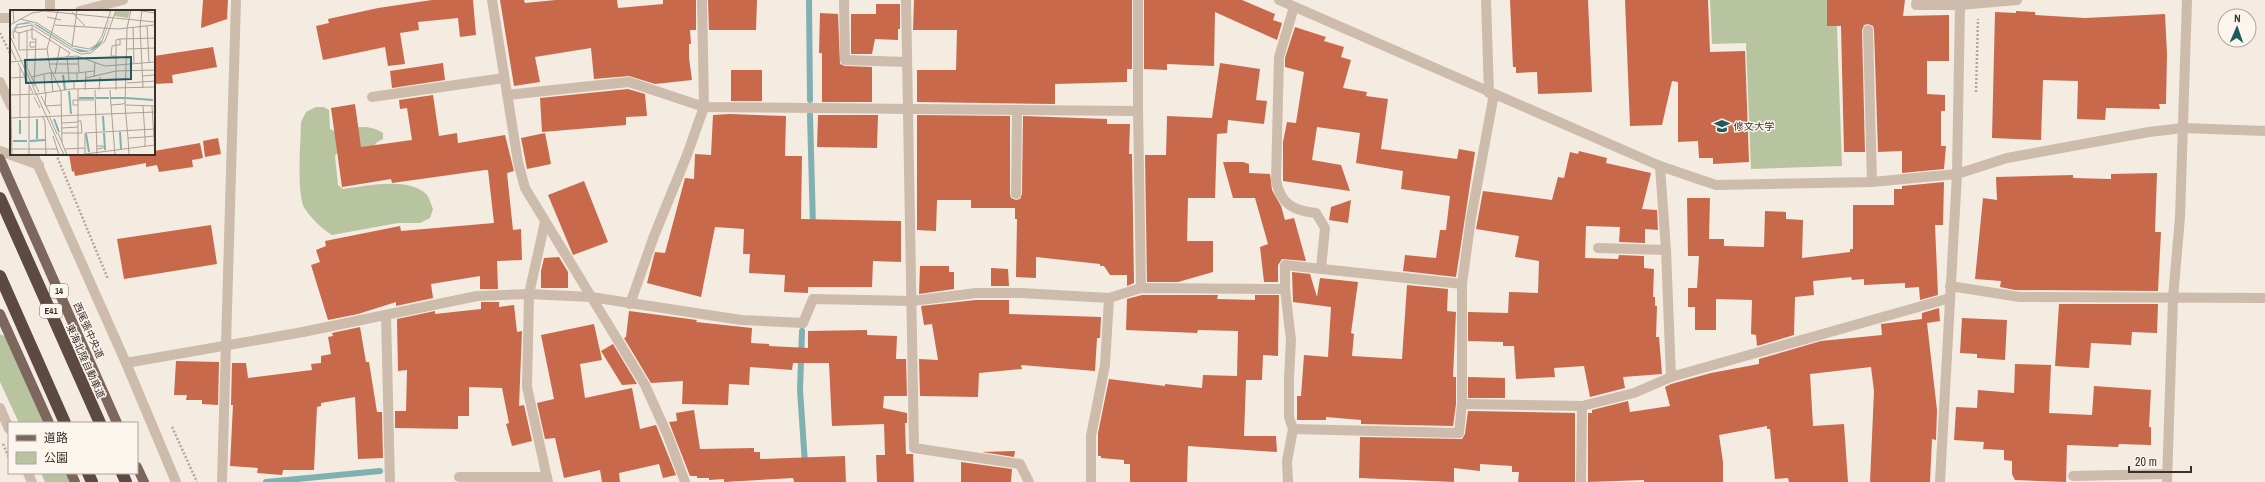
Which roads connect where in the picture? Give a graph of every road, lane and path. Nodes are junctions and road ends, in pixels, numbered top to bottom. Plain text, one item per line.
1 (123, 0) edge
2 (236, 0) edge
3 (492, 0) edge
4 (702, 0) edge
5 (844, 0) edge
6 (906, 0) edge
7 (1138, 0) edge
8 (1279, 0) edge
9 (1486, 0) edge
10 (1917, 0) edge
11 (2017, 0) edge
12 (2187, 0) edge
13 (1979, 3) junction
14 (1960, 5) junction
15 (1294, 6) junction
16 (84, 10) edge
17 (1868, 30) dead end
18 (0, 32) edge
19 (10, 53) edge
20 (907, 62) junction
21 (504, 78) junction
22 (0, 82) edge
23 (1492, 94) junction
24 (507, 95) junction
25 (372, 96) dead end
26 (1976, 98) dead end
27 (10, 104) edge
28 (704, 107) junction
29 (908, 108) junction
30 (1017, 110) junction
31 (1138, 112) junction
32 (2183, 128) junction
33 (2265, 131) edge
34 (0, 151) edge
35 (10, 155) edge
36 (11, 155) edge
37 (34, 155) edge
38 (0, 159) edge
39 (39, 165) junction
40 (1660, 166) junction
41 (1957, 174) junction
42 (1872, 182) junction
43 (1016, 194) dead end
44 (0, 198) edge
45 (545, 222) junction
46 (1598, 248) dead end
47 (1666, 250) junction
48 (1321, 269) junction
49 (0, 276) edge
50 (1462, 284) junction
51 (1950, 286) junction
52 (1142, 288) junction
53 (1285, 289) junction
54 (529, 294) junction
55 (591, 297) junction
56 (1109, 298) junction
57 (1950, 298) junction
58 (2173, 298) junction
59 (2265, 298) edge
60 (912, 301) junction
61 (630, 304) junction
62 (0, 314) edge
63 (386, 315) junction
64 (224, 346) junction
65 (126, 363) junction
66 (1671, 377) junction
67 (1462, 404) junction
68 (1582, 406) junction
69 (0, 408) edge
70 (48, 422) edge
71 (65, 422) edge
72 (100, 422) edge
73 (117, 422) edge
74 (8, 427) edge
75 (1293, 429) junction
76 (0, 437) edge
77 (8, 456) edge
78 (138, 469) edge
79 (2073, 476) dead end
80 (459, 477) dead end
81 (2167, 478) edge
82 (548, 480) edge
83 (144, 482) edge
84 (176, 482) edge
85 (222, 482) edge
86 (390, 482) edge
87 (685, 482) edge
88 (1029, 482) edge
89 (1090, 482) edge
90 (1288, 482) edge
91 (1581, 482) edge
92 (1940, 482) edge

1 - 16 street
2 - 64 street
3 - 21 street
4 - 28 street
5 - 20 street
6 - 20 street
7 - 31 street
8 - 15 street
9 - 23 street
10 - 14 street
11 - 13 street
12 - 32 street
13 - 14 street
13 - 26 path
14 - 41 street
15 - 23 street
15 - 48 street
17 - 42 street
18 - 19 path
20 - 29 street
21 - 24 street
21 - 25 street
22 - 27 street
23 - 40 street
23 - 50 street
24 - 28 street
24 - 45 street
28 - 29 street
28 - 61 street
29 - 30 street
29 - 60 street
30 - 31 street
30 - 43 street
31 - 52 street
32 - 33 street
32 - 41 street
32 - 58 street
34 - 35 street
36 - 39 street
37 - 39 street
38 - 73 main road, 西尾張中央道 / 14
39 - 65 street
40 - 42 street
40 - 47 street
41 - 42 street
41 - 51 street
44 - 72 highway, 東海北陸自動車道 / E41
45 - 54 street
45 - 55 street
46 - 47 street
47 - 66 street
48 - 50 street
48 - 53 street
49 - 71 highway
50 - 67 street
51 - 57 street
51 - 58 street
52 - 53 street
52 - 56 street
53 - 75 street
54 - 55 street
54 - 63 street
54 - 82 street
55 - 61 street
55 - 87 street
56 - 60 street
56 - 89 street
57 - 66 street
57 - 92 street
58 - 59 street
58 - 81 street
60 - 61 street
60 - 88 street
62 - 70 main road
63 - 64 street
63 - 86 street
64 - 65 street
64 - 85 street
65 - 84 street
66 - 68 street
67 - 68 street
67 - 75 street
68 - 91 street
69 - 74 street
75 - 90 street
76 - 77 path
78 - 83 main road
79 - 81 street
80 - 82 street

